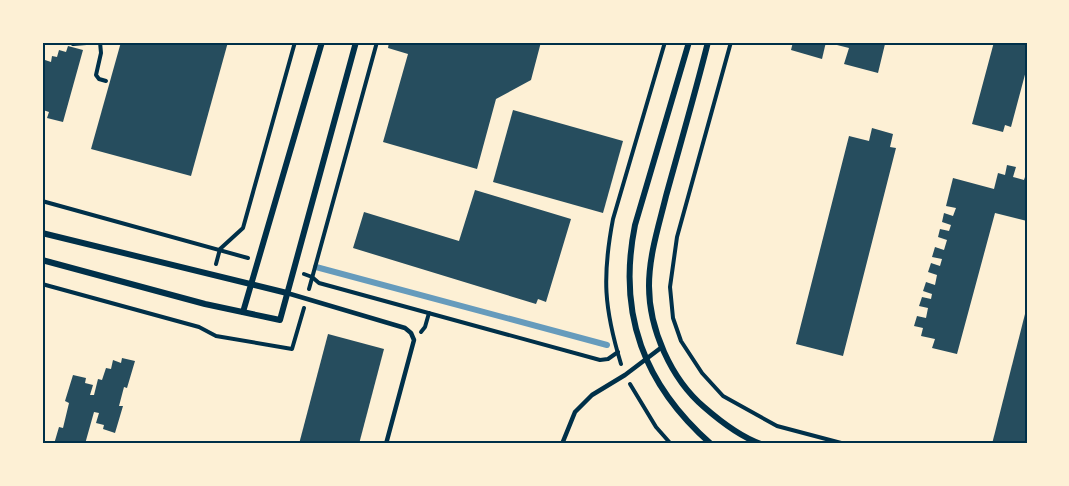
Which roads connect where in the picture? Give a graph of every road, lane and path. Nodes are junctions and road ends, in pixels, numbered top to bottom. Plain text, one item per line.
1 (100, 42) edge
2 (295, 42) edge
3 (322, 42) edge
4 (356, 42) edge
5 (690, 42) edge
6 (708, 42) edge
7 (731, 42) edge
8 (73, 45) edge
9 (106, 81) dead end
10 (42, 201) edge
11 (42, 233) edge
12 (220, 249) junction
13 (42, 260) edge
14 (258, 261) junction
15 (293, 271) junction
16 (213, 276) junction
17 (251, 286) junction
18 (286, 293) junction
19 (205, 304) junction
20 (243, 312) junction
21 (199, 327) dead end
22 (662, 347) junction
23 (618, 352) dead end
24 (646, 361) junction
25 (625, 375) junction
26 (387, 444) edge
27 (562, 444) edge
28 (671, 444) edge
29 (711, 444) edge
30 (761, 444) edge
31 (845, 444) edge

1 - 8 path
1 - 9 path
2 - 12 path
3 - 14 street
4 - 15 street
5 - 24 street
6 - 22 street
7 - 31 path
10 - 12 path
11 - 16 street
12 - 14 path
12 - 16 path
13 - 19 street
14 - 17 street
15 - 18 street
15 - 23 path
16 - 17 street
17 - 18 street
17 - 20 street
18 - 20 street
18 - 26 lane
19 - 20 street
19 - 21 path
22 - 24 lane
22 - 30 street
24 - 25 lane
24 - 29 street
25 - 27 lane
25 - 28 path

